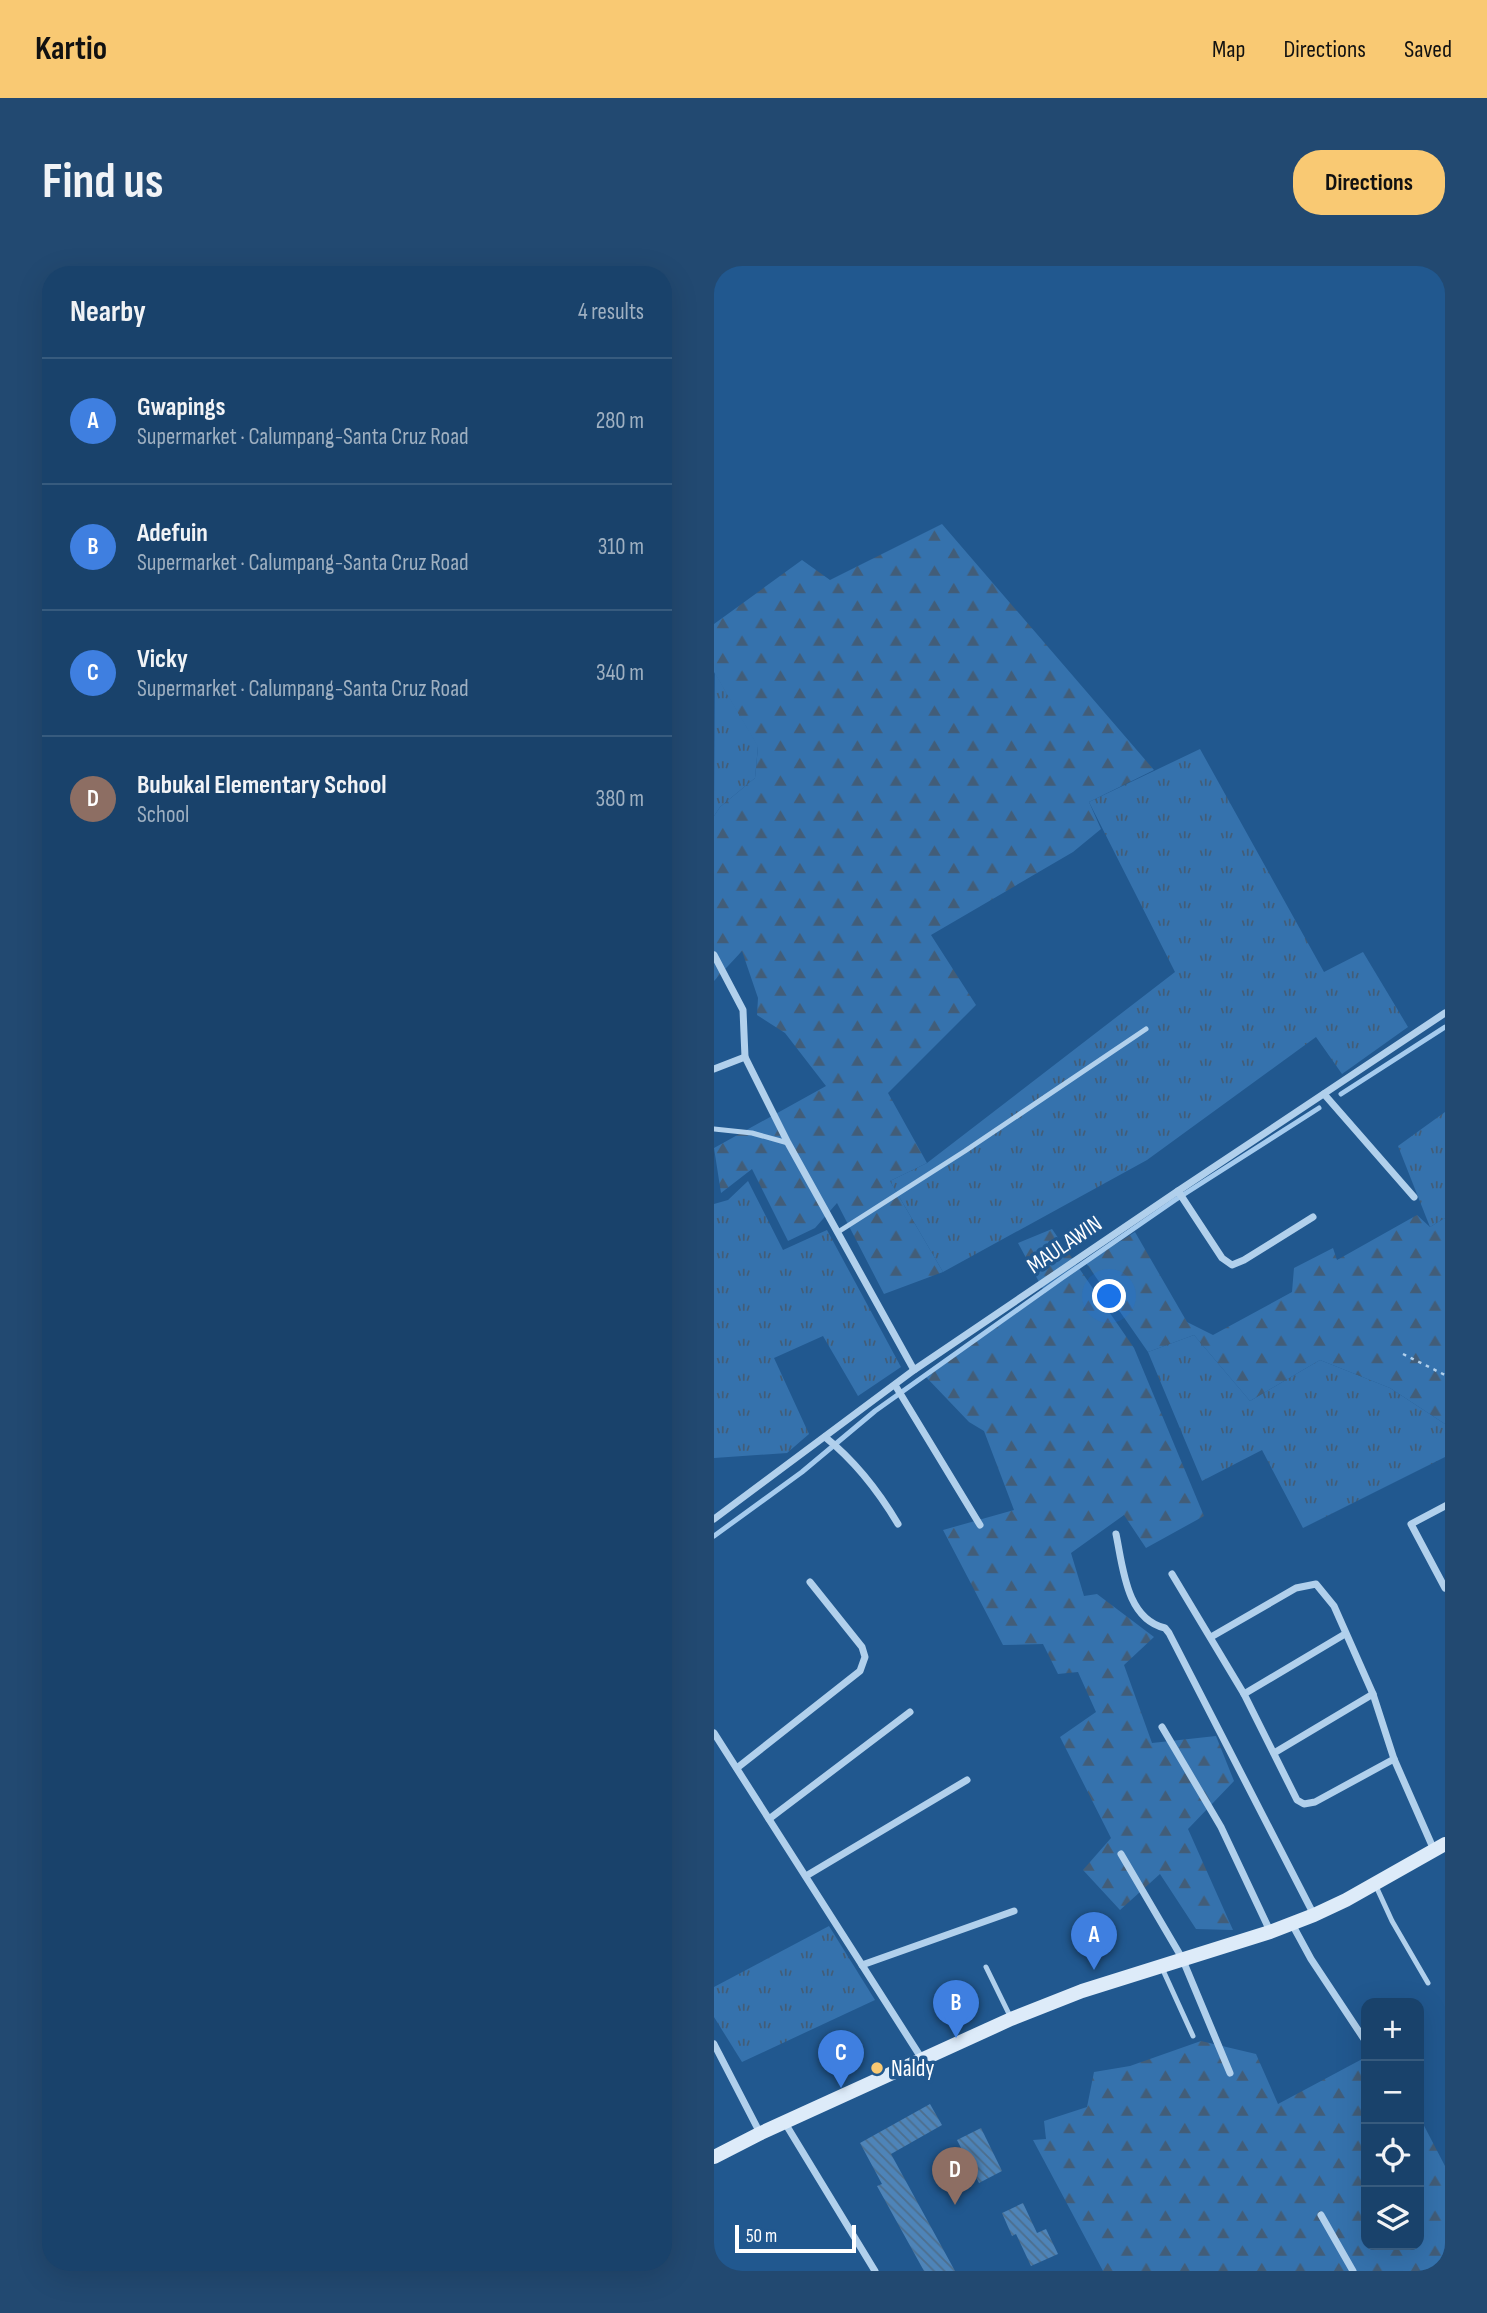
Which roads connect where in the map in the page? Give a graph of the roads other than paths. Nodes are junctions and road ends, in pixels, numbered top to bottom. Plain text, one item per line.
1 (714, 955) edge
2 (1445, 1013) edge
3 (1146, 1029) dead end
4 (745, 1057) junction
5 (714, 1069) edge
6 (1324, 1094) junction
7 (714, 1129) edge
8 (788, 1143) junction
9 (1178, 1191) junction
10 (1414, 1197) dead end
11 (1313, 1217) dead end
12 (838, 1233) junction
13 (914, 1370) junction
14 (895, 1385) junction
15 (825, 1437) junction
16 (1445, 1506) edge
17 (714, 1519) edge
18 (898, 1524) dead end
19 (980, 1525) dead end
20 (1116, 1534) dead end
21 (1172, 1574) dead end
22 (810, 1582) dead end
23 (1445, 1588) edge
24 (1345, 1634) junction
25 (1210, 1637) junction
26 (1373, 1694) junction
27 (1244, 1695) junction
28 (910, 1712) dead end
29 (1162, 1727) dead end
30 (714, 1733) edge
31 (1274, 1753) junction
32 (1394, 1759) junction
33 (737, 1768) junction
34 (967, 1780) dead end
35 (769, 1819) junction
36 (1440, 1847) edge
37 (1121, 1854) dead end
38 (806, 1876) junction
39 (1374, 1884) junction
40 (1014, 1911) dead end
41 (1314, 1915) junction
42 (1292, 1923) junction
43 (1270, 1932) junction
44 (1182, 1958) junction
45 (862, 1965) junction
46 (1161, 1966) junction
47 (986, 1967) dead end
48 (1429, 1983) dead end
49 (1011, 2019) junction
50 (1361, 2034) edge
51 (1193, 2036) dead end
52 (714, 2044) edge
53 (922, 2059) junction
54 (1230, 2073) dead end
55 (785, 2123) junction
56 (761, 2133) junction
57 (714, 2157) edge
58 (1321, 2215) dead end
59 (874, 2271) edge
60 (1353, 2271) edge

1 - 4 street
2 - 6 street, MAULAWIN
3 - 12 lane
4 - 5 street
4 - 8 street
6 - 9 street, MAULAWIN
6 - 10 street
7 - 8 lane
8 - 12 street
9 - 11 street
9 - 13 street, MAULAWIN
12 - 13 street
13 - 14 street, MAULAWIN
14 - 15 street, MAULAWIN
14 - 19 street
15 - 17 street, MAULAWIN
15 - 18 street
16 - 23 street
20 - 41 street
21 - 25 street
22 - 33 street
24 - 25 street
24 - 26 street
24 - 27 street
25 - 27 street
26 - 31 street
26 - 32 street
27 - 31 street
28 - 35 street
29 - 43 street
30 - 33 street
31 - 32 street
32 - 36 street
33 - 35 street
34 - 38 street
35 - 38 street
36 - 39 main road
37 - 44 street
38 - 45 street
39 - 41 main road
39 - 48 lane
40 - 45 street
41 - 42 main road
42 - 43 main road
42 - 50 street
43 - 44 main road
44 - 46 main road
44 - 54 street
45 - 53 street
46 - 49 main road
46 - 51 lane
47 - 49 lane
49 - 53 main road
52 - 56 street
53 - 55 main road
55 - 56 main road
55 - 59 street
56 - 57 main road
58 - 60 street

